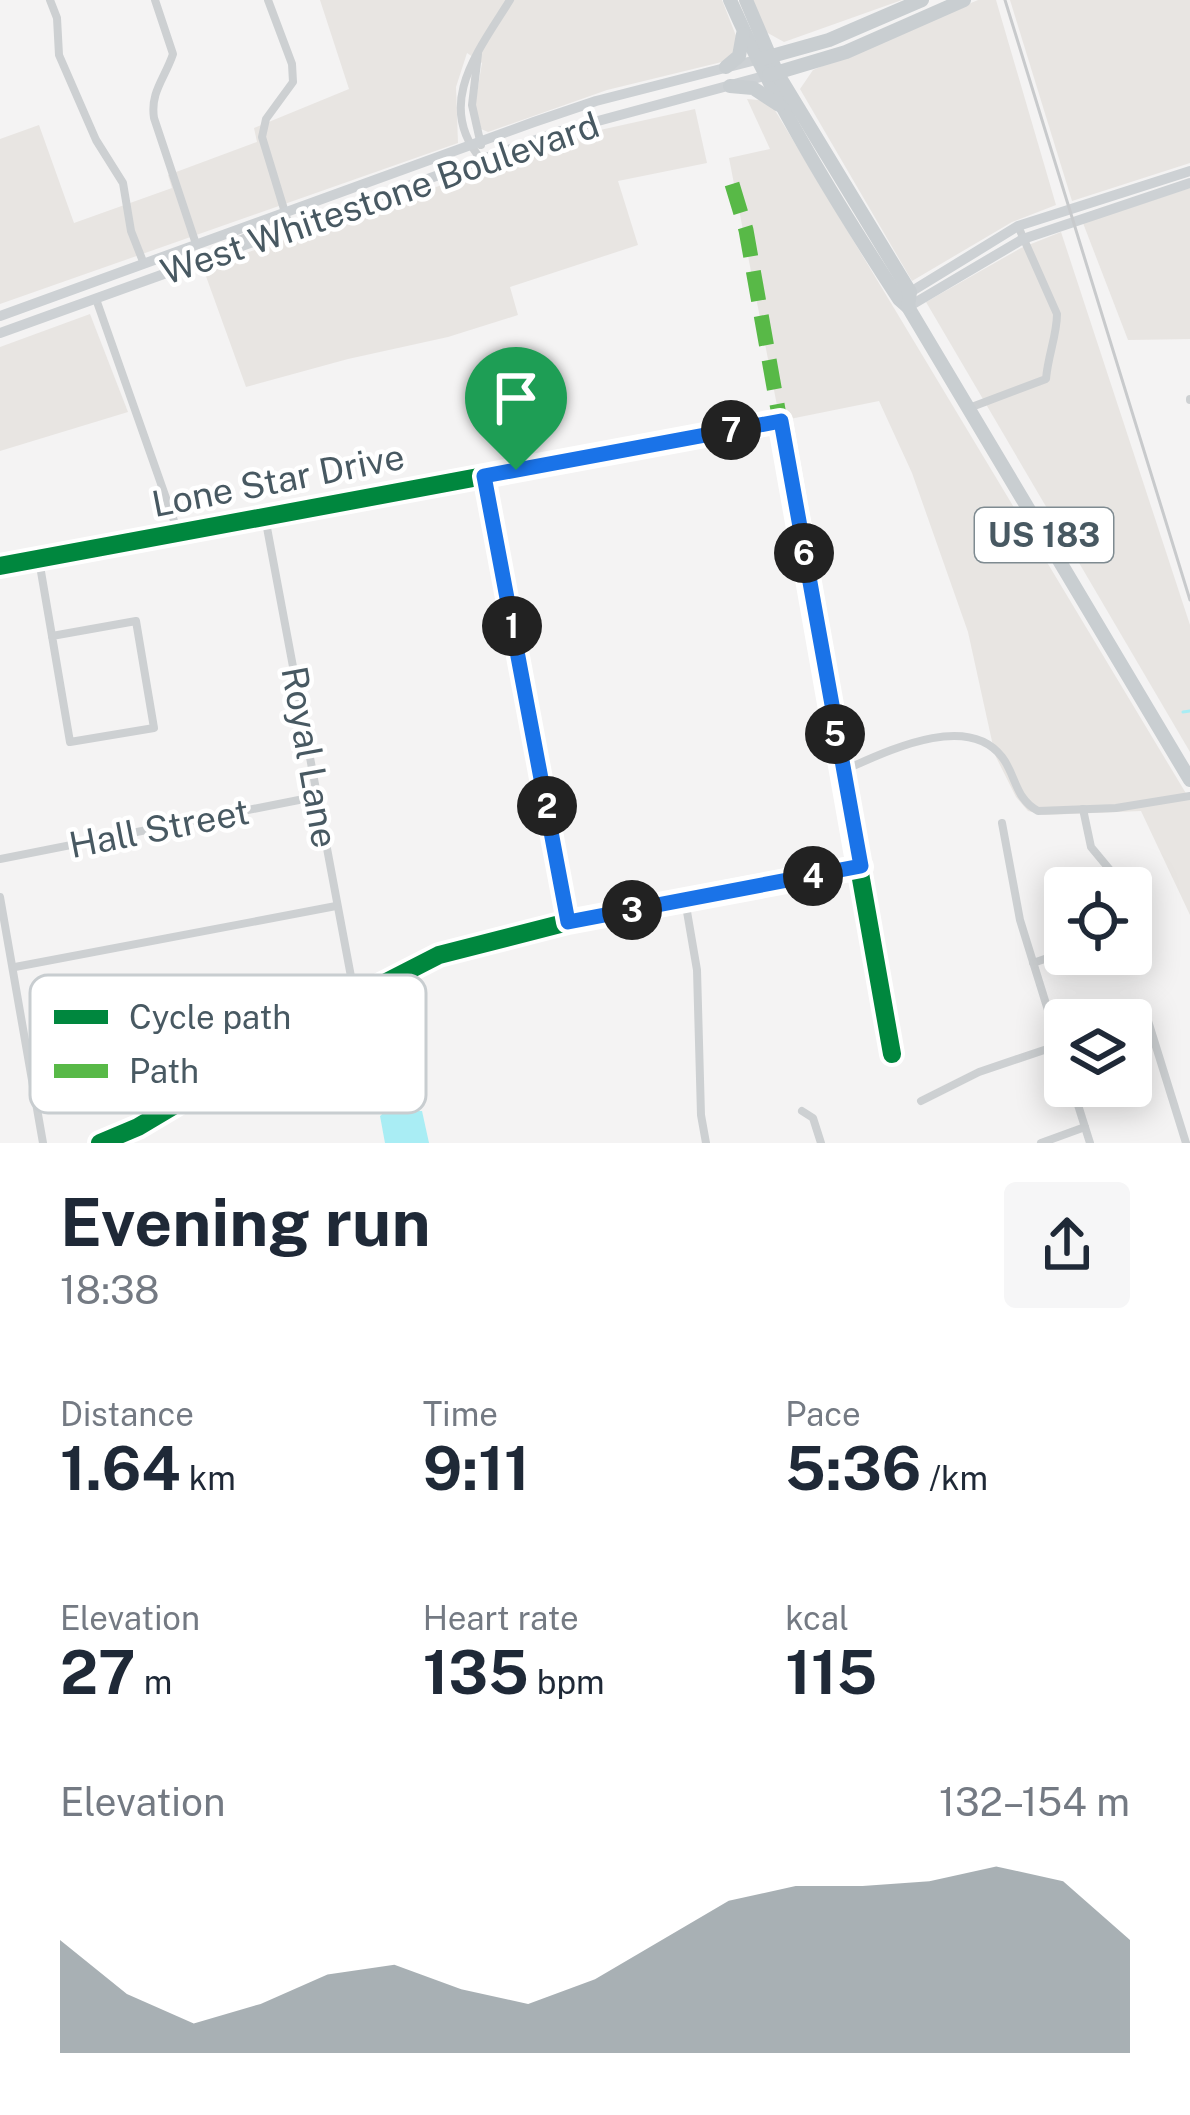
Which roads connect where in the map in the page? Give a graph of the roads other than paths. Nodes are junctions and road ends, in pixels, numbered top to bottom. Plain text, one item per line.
1 (50, 0) edge
2 (155, 0) edge
3 (268, 0) edge
4 (510, 0) edge
5 (730, 0) edge
6 (746, 0) edge
7 (922, 0) edge
8 (964, 0) edge
9 (748, 22) junction
10 (813, 46) junction
11 (763, 59) junction
12 (811, 63) junction
13 (726, 68) junction
14 (771, 75) junction
15 (730, 86) junction
16 (790, 108) junction
17 (475, 143) junction
18 (481, 159) junction
19 (1190, 171) edge
20 (386, 175) junction
21 (1190, 183) edge
22 (286, 211) junction
23 (338, 212) junction
24 (1020, 232) junction
25 (196, 244) junction
26 (230, 249) junction
27 (168, 255) junction
28 (144, 264) junction
29 (87, 284) junction
30 (96, 299) junction
31 (906, 299) junction
32 (0, 316) edge
33 (14, 328) junction
34 (0, 333) edge
35 (968, 408) junction
36 (484, 476) junction
37 (265, 517) junction
38 (178, 532) junction
39 (39, 560) junction
40 (0, 566) edge
41 (52, 636) junction
42 (842, 771) junction
43 (1190, 780) edge
44 (319, 796) junction
45 (1190, 796) edge
46 (1083, 809) junction
47 (1002, 823) dead end
48 (0, 860) edge
49 (861, 866) junction
50 (1108, 867) edge
51 (0, 897) edge
52 (685, 900) junction
53 (336, 906) junction
54 (568, 922) junction
55 (2, 924) edge
56 (1044, 959) edge
57 (1033, 963) junction
58 (15, 967) junction
59 (350, 975) edge
60 (400, 975) edge
61 (1044, 999) edge
62 (1152, 1034) edge
63 (1044, 1050) edge
64 (892, 1054) dead end
65 (30, 1061) edge
66 (921, 1101) dead end
67 (1079, 1107) edge
68 (802, 1111) dead end
69 (38, 1113) edge
70 (162, 1113) edge
71 (1085, 1127) junction
72 (43, 1143) edge
73 (100, 1143) edge
74 (706, 1143) edge
75 (821, 1143) edge
76 (1041, 1143) edge
77 (1090, 1143) edge
78 (1186, 1143) edge

1 - 28 street
2 - 25 street
3 - 22 street
4 - 17 street
5 - 9 main road, US 183
6 - 9 main road, US 183
7 - 10 main road
8 - 12 main road
9 - 10 main road
9 - 11 main road, US 183
9 - 13 main road
10 - 11 main road
11 - 13 main road, West Whitestone Boulevard
11 - 14 main road, US 183
12 - 14 main road
12 - 16 main road
13 - 17 main road, West Whitestone Boulevard
14 - 15 main road, West Whitestone Boulevard
14 - 16 main road, US 183
15 - 16 main road
15 - 18 main road, West Whitestone Boulevard
16 - 31 main road, US 183
17 - 18 street
17 - 20 main road, West Whitestone Boulevard
18 - 23 main road, West Whitestone Boulevard
19 - 24 main road
20 - 22 main road, West Whitestone Boulevard
20 - 23 main road
21 - 24 main road
22 - 25 main road, West Whitestone Boulevard
22 - 26 street
23 - 26 main road, West Whitestone Boulevard
24 - 31 main road
24 - 35 street
25 - 27 main road, West Whitestone Boulevard
26 - 30 main road, West Whitestone Boulevard
27 - 28 main road, West Whitestone Boulevard
27 - 30 main road
28 - 29 main road, West Whitestone Boulevard
29 - 32 main road, West Whitestone Boulevard
29 - 33 main road
30 - 33 main road, West Whitestone Boulevard
30 - 38 street
31 - 35 main road, US 183
33 - 34 main road, West Whitestone Boulevard
35 - 43 main road, US 183
36 - 37 street, Lone Star Drive
36 - 42 street, Lone Star Drive
36 - 54 street
37 - 38 street, Lone Star Drive
37 - 44 street, Royal Lane
38 - 39 street, Lone Star Drive
39 - 40 street, Lone Star Drive
39 - 41 street
41 - 41 street
42 - 46 street
42 - 49 street
44 - 48 street, Hall Street
44 - 53 street, Royal Lane
45 - 46 street
46 - 50 street
47 - 57 street
49 - 52 street
49 - 64 street
51 - 55 street
52 - 54 street
52 - 74 street
53 - 58 street
53 - 59 street, Royal Lane
54 - 60 street
55 - 58 street
56 - 57 street
57 - 61 street
58 - 65 street
62 - 78 street
63 - 66 street
67 - 71 street
68 - 75 street
69 - 72 street
70 - 73 street
71 - 76 street
71 - 77 street

